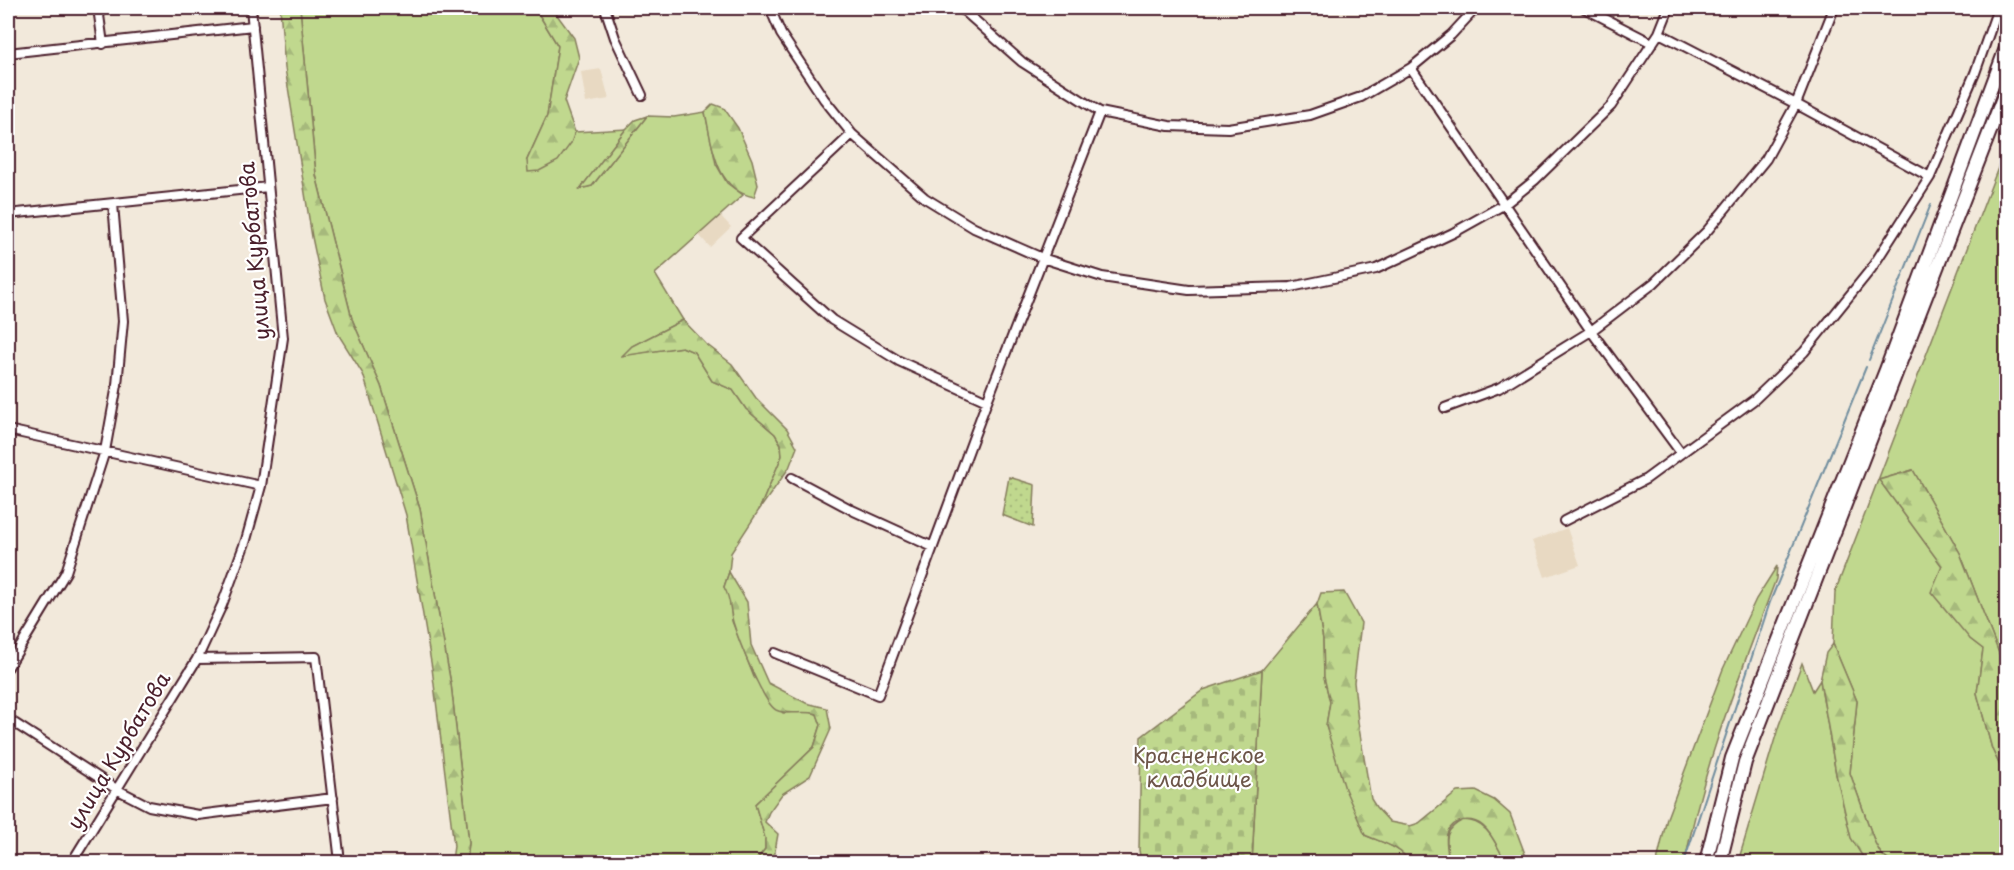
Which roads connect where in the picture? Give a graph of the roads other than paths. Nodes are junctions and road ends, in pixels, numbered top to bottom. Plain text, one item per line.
1 (98, 8) edge
2 (251, 8) edge
3 (605, 8) edge
4 (770, 8) edge
5 (961, 8) edge
6 (1476, 8) edge
7 (1584, 8) edge
8 (1669, 8) edge
9 (1834, 8) edge
10 (1998, 8) edge
11 (254, 26) junction
12 (1659, 33) junction
13 (1652, 43) junction
14 (103, 44) junction
15 (2007, 48) edge
16 (8, 53) edge
17 (1411, 68) junction
18 (2007, 90) edge
19 (642, 95) dead end
20 (1796, 104) junction
21 (1100, 112) junction
22 (852, 134) junction
23 (1930, 177) junction
24 (268, 187) junction
25 (114, 204) junction
26 (1505, 204) junction
27 (8, 214) edge
28 (1042, 258) junction
29 (1592, 331) junction
30 (987, 401) junction
31 (1444, 408) dead end
32 (8, 430) edge
33 (105, 452) junction
34 (1681, 453) junction
35 (792, 478) dead end
36 (261, 486) junction
37 (1564, 521) dead end
38 (933, 547) junction
39 (775, 653) dead end
40 (197, 658) junction
41 (8, 667) edge
42 (8, 719) edge
43 (118, 790) junction
44 (333, 798) junction
45 (72, 862) edge
46 (340, 862) edge
47 (1706, 862) edge
48 (1720, 862) edge

1 - 14 street
2 - 11 street, улица Курбатова
3 - 19 street
4 - 22 street
5 - 21 street
6 - 17 street
7 - 13 street
8 - 12 street
9 - 20 street
10 - 23 street
11 - 14 street
11 - 24 street, улица Курбатова
12 - 13 street
12 - 20 street
13 - 26 street
14 - 16 street
15 - 47 main road
17 - 21 street
17 - 26 street
18 - 48 main road
20 - 23 street
20 - 29 street
21 - 28 street
22 - 28 street
22 - 30 street
23 - 34 street
24 - 25 street
24 - 36 street, улица Курбатова
25 - 27 street
25 - 33 street
26 - 28 street
26 - 29 street
28 - 30 street
29 - 31 street
29 - 34 street
30 - 38 street
32 - 33 street
33 - 36 street
33 - 41 street
34 - 37 street
35 - 38 street
36 - 40 street, улица Курбатова
38 - 39 street
40 - 43 street, улица Курбатова
40 - 44 street, улица Курбатова
42 - 43 street
43 - 44 street
43 - 45 street, улица Курбатова
44 - 46 street

